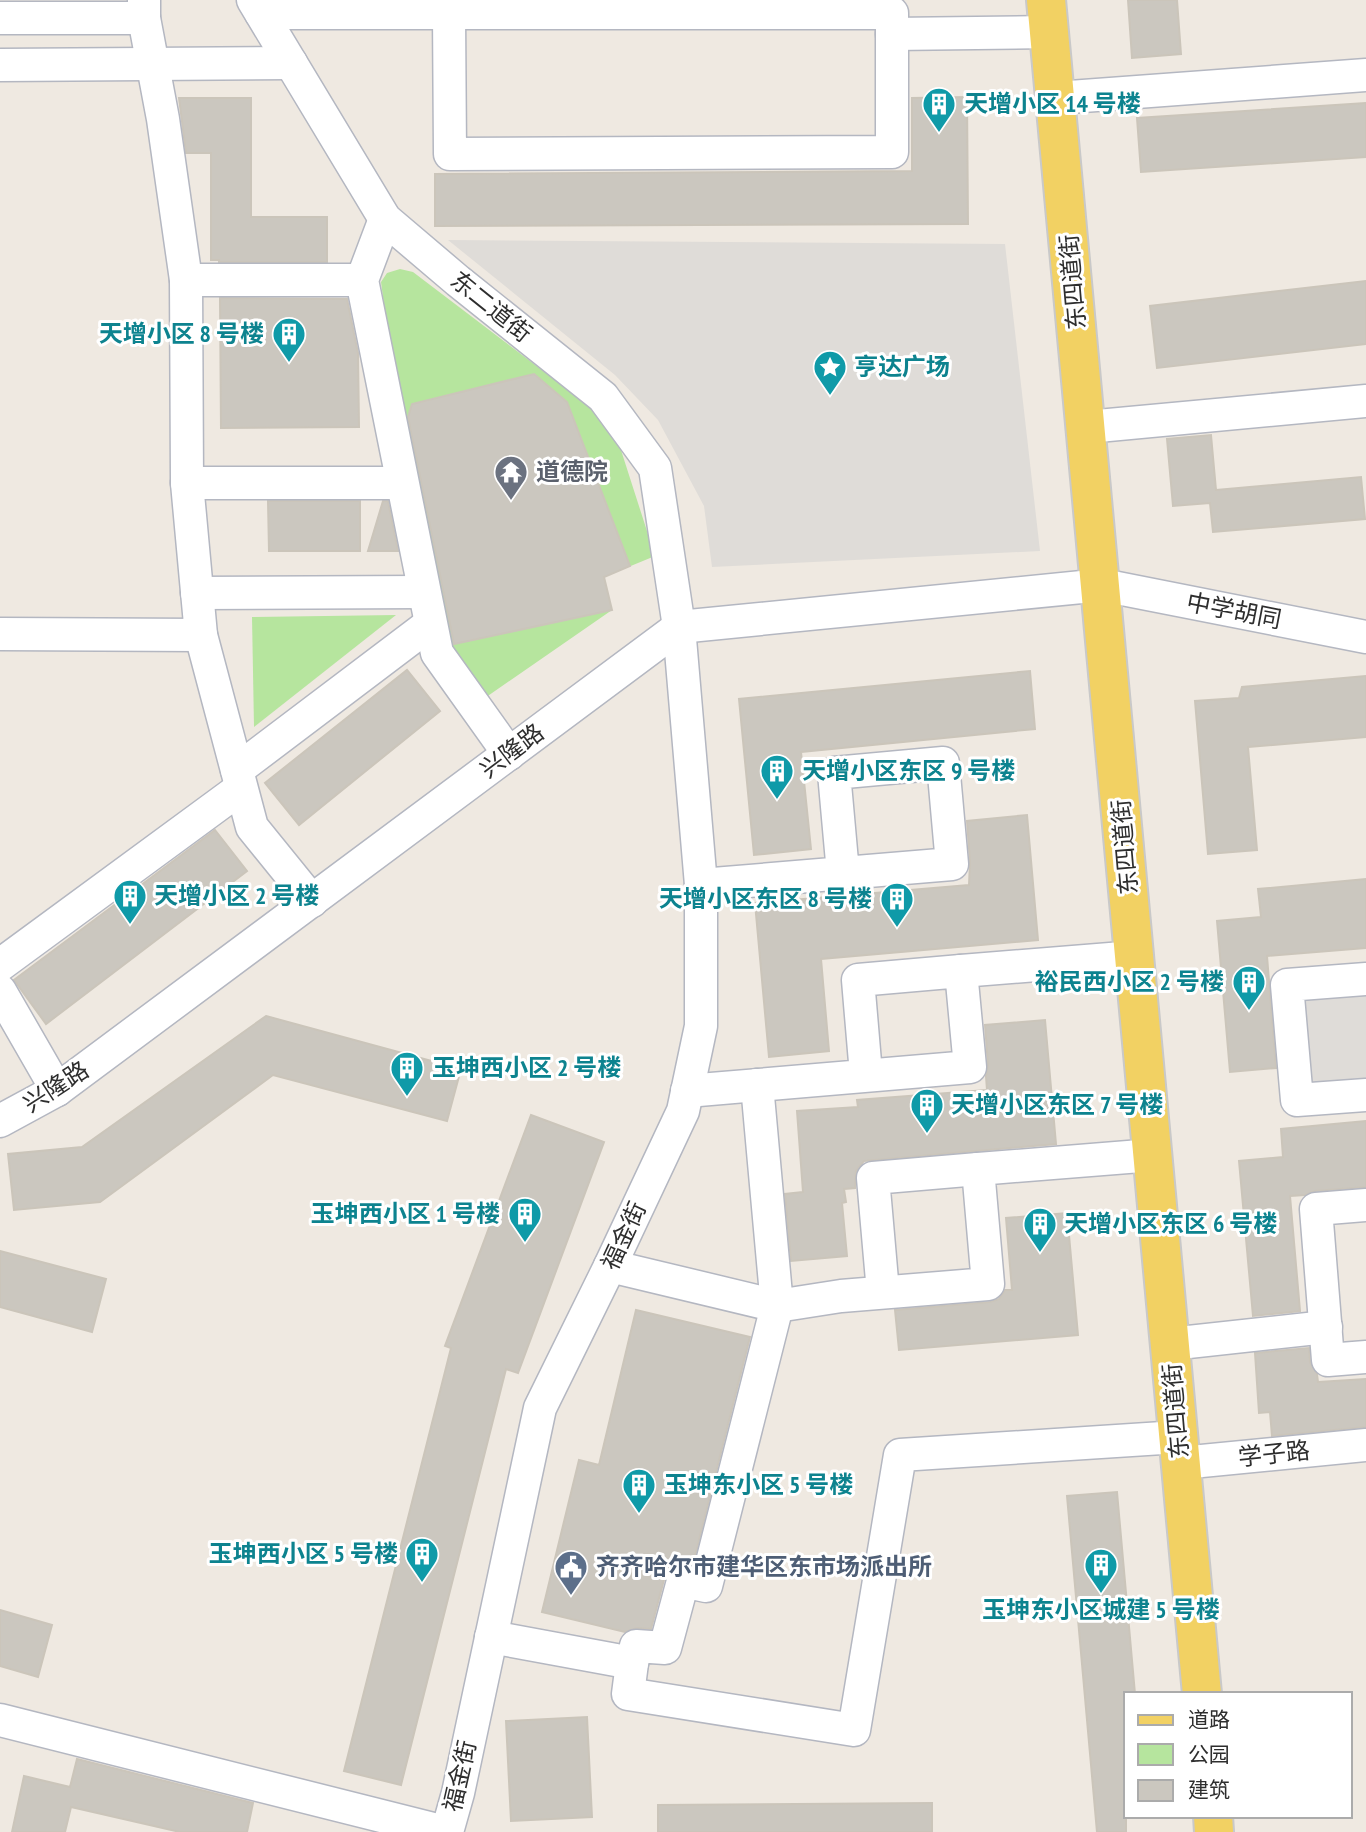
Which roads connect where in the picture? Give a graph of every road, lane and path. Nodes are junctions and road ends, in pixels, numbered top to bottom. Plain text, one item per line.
1 (257, 7) edge
2 (144, 9) edge
3 (449, 14) junction
4 (1048, 16) edge
5 (0, 18) edge
6 (891, 34) junction
7 (291, 63) junction
8 (152, 64) junction
9 (0, 65) edge
10 (1366, 75) edge
11 (1056, 98) junction
12 (385, 219) junction
13 (186, 280) junction
14 (362, 280) junction
15 (1366, 401) edge
16 (1087, 427) junction
17 (187, 483) junction
18 (401, 483) junction
19 (1102, 585) junction
20 (424, 592) junction
21 (197, 593) junction
22 (430, 624) junction
23 (679, 627) junction
24 (0, 634) edge
25 (201, 635) junction
26 (1366, 637) edge
27 (509, 754) junction
28 (239, 779) junction
29 (842, 873) junction
30 (701, 886) junction
31 (312, 901) junction
32 (1135, 957) junction
33 (0, 965) edge
34 (961, 971) junction
35 (1366, 979) edge
36 (0, 991) edge
37 (866, 1074) junction
38 (757, 1085) junction
39 (57, 1090) junction
40 (687, 1091) junction
41 (1366, 1095) edge
42 (0, 1121) edge
43 (1153, 1155) junction
44 (978, 1169) junction
45 (1366, 1205) edge
46 (610, 1266) junction
47 (883, 1293) junction
48 (777, 1306) junction
49 (1326, 1327) junction
50 (1170, 1344) junction
51 (1366, 1357) edge
52 (1366, 1445) edge
53 (1180, 1450) junction
54 (491, 1637) junction
55 (632, 1663) junction
56 (1202, 1692) edge
57 (0, 1720) edge
58 (446, 1832) edge

1 - 3 street
1 - 7 street, 东二道街
2 - 5 street
2 - 8 street
3 - 6 street
3 - 6 street
4 - 6 street
4 - 11 main road, 东四道街
7 - 8 street
7 - 12 street, 东二道街
8 - 9 street
8 - 13 street
10 - 11 street
11 - 16 main road, 东四道街
12 - 14 street
12 - 23 street, 东二道街
13 - 14 street
13 - 17 street
14 - 18 street
15 - 16 street
16 - 19 main road, 东四道街
17 - 18 street
17 - 21 street
18 - 20 street
19 - 23 street
19 - 26 street, 中学胡同
19 - 32 main road, 东四道街
20 - 21 street
20 - 22 street
21 - 25 street
22 - 27 street
22 - 28 street
23 - 27 street, 兴隆路
23 - 30 street, 福金街
24 - 25 street
25 - 28 street
27 - 31 street, 兴隆路
28 - 31 street
28 - 33 street
29 - 29 street
29 - 30 street
30 - 40 street, 福金街
31 - 39 street, 兴隆路
32 - 34 street
32 - 43 main road, 东四道街
34 - 37 street
34 - 37 street
35 - 41 street
36 - 39 street
37 - 38 street
38 - 40 street
38 - 48 street
39 - 42 street, 兴隆路
40 - 46 street, 福金街
43 - 44 street
43 - 50 main road, 东四道街
44 - 47 street
44 - 47 street
45 - 49 street
46 - 48 street
46 - 54 street, 福金街
47 - 48 street
48 - 55 street
49 - 50 street
49 - 51 street
50 - 53 main road, 东四道街
52 - 53 street, 学子路
53 - 55 street, 学子路
53 - 56 main road, 东四道街
54 - 55 street
54 - 58 street, 福金街
57 - 58 street

